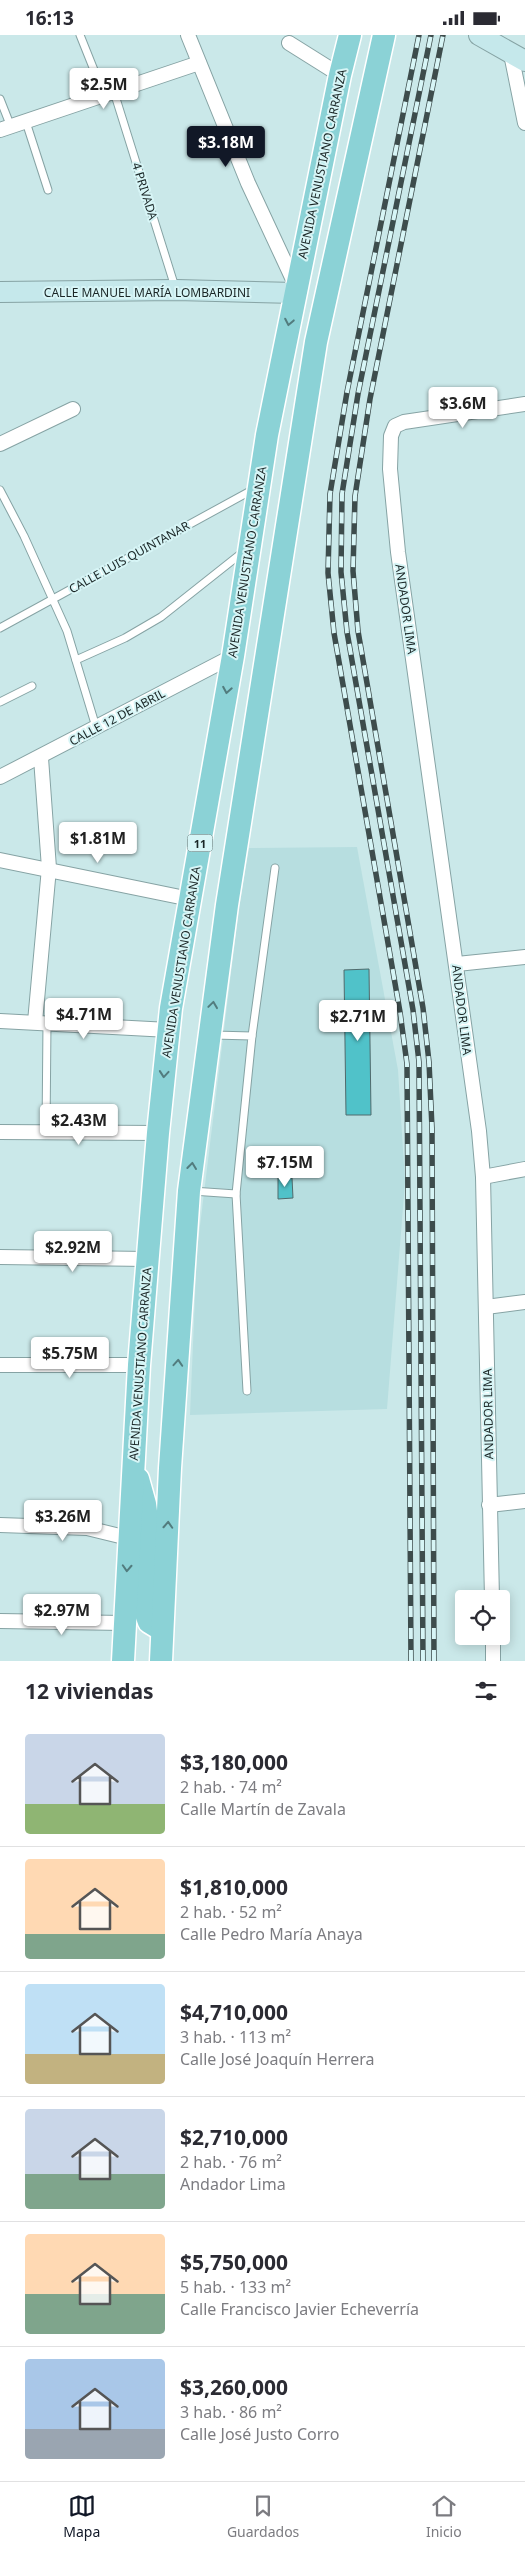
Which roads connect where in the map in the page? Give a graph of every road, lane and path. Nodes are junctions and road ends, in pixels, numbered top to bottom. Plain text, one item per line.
1 (80, 35) edge
2 (188, 35) edge
3 (350, 35) edge
4 (384, 35) edge
5 (479, 35) edge
6 (289, 43) dead end
7 (518, 57) edge
8 (199, 63) junction
9 (340, 75) junction
10 (109, 94) junction
11 (0, 99) edge
12 (26, 122) junction
13 (525, 123) edge
14 (6, 128) edge
15 (48, 190) dead end
16 (176, 290) junction
17 (296, 290) junction
18 (0, 293) edge
19 (525, 404) edge
20 (74, 409) dead end
21 (0, 444) edge
22 (258, 487) junction
23 (0, 490) edge
24 (248, 547) junction
25 (53, 598) junction
26 (0, 628) edge
27 (233, 656) junction
28 (76, 660) junction
29 (32, 686) dead end
30 (0, 702) edge
31 (96, 728) junction
32 (41, 758) junction
33 (0, 777) edge
34 (0, 859) edge
35 (49, 868) junction
36 (275, 868) dead end
37 (190, 899) junction
38 (525, 957) edge
39 (457, 964) junction
40 (0, 1021) edge
41 (41, 1023) junction
42 (169, 1030) junction
43 (209, 1036) junction
44 (252, 1036) junction
45 (0, 1132) edge
46 (46, 1132) junction
47 (158, 1133) junction
48 (525, 1169) edge
49 (482, 1177) junction
50 (189, 1191) junction
51 (236, 1194) junction
52 (0, 1257) edge
53 (147, 1259) junction
54 (525, 1302) edge
55 (486, 1307) junction
56 (0, 1365) edge
57 (139, 1365) junction
58 (247, 1391) dead end
59 (132, 1466) junction
60 (525, 1501) edge
61 (489, 1505) junction
62 (0, 1525) edge
63 (128, 1538) junction
64 (492, 1590) edge
65 (0, 1621) edge
66 (123, 1623) junction
67 (162, 1630) junction
68 (493, 1645) edge
69 (123, 1661) edge
70 (161, 1661) edge
71 (494, 1661) edge

1 - 10 lane, 4 PRIVADA
2 - 8 street
3 - 9 main road, AVENIDA VENUSTIANO CARRANZA / 11
43 -> 4 main road
5 - 7 street
6 - 9 street
7 - 13 street
8 - 10 street
8 - 17 street
9 - 17 main road, AVENIDA VENUSTIANO CARRANZA / 11
10 - 12 street
10 - 16 lane, 4 PRIVADA
11 - 14 lane
12 - 14 street
12 - 15 lane
16 - 17 street, CALLE MANUEL MARÍA LOMBARDINI
16 - 18 street, CALLE MANUEL MARÍA LOMBARDINI
17 -> 22 main road, AVENIDA VENUSTIANO CARRANZA / 11
19 - 39 street, ANDADOR LIMA
20 - 21 street
22 - 24 main road, AVENIDA VENUSTIANO CARRANZA / 11
22 - 25 lane, CALLE LUIS QUINTANAR
23 - 25 lane
24 - 27 main road, AVENIDA VENUSTIANO CARRANZA / 11
24 - 28 lane
25 - 26 lane, CALLE LUIS QUINTANAR
25 - 28 lane
27 - 31 street, CALLE 12 DE ABRIL
27 -> 37 main road, AVENIDA VENUSTIANO CARRANZA / 11
28 - 31 lane
29 - 30 lane
31 - 32 street, CALLE 12 DE ABRIL
32 - 33 street, CALLE 12 DE ABRIL
32 - 35 street
34 - 35 street
35 - 37 street
35 - 41 street
36 - 44 lane
37 - 42 main road, AVENIDA VENUSTIANO CARRANZA / 11
38 - 39 street
39 - 49 street, ANDADOR LIMA
40 - 41 street
41 - 42 street
41 - 46 lane
42 -> 47 main road, AVENIDA VENUSTIANO CARRANZA / 11
43 - 44 lane
50 -> 43 main road
44 - 51 lane
45 - 46 street
46 - 47 street
47 - 53 main road, AVENIDA VENUSTIANO CARRANZA / 11
48 - 49 street
49 - 55 street, ANDADOR LIMA
50 - 51 lane
67 -> 50 main road
51 - 58 lane
52 - 53 street
53 - 57 main road, AVENIDA VENUSTIANO CARRANZA / 11
54 - 55 street
55 - 61 street, ANDADOR LIMA
56 - 57 street
57 - 59 main road, AVENIDA VENUSTIANO CARRANZA / 11
59 - 63 main road, AVENIDA VENUSTIANO CARRANZA / 11
59 - 67 main road
60 - 61 street
61 - 64 street, ANDADOR LIMA
62 - 63 street
63 -> 66 main road, AVENIDA VENUSTIANO CARRANZA / 11
65 - 66 street
66 - 69 main road, AVENIDA VENUSTIANO CARRANZA / 11
67 - 70 main road
68 - 71 street

